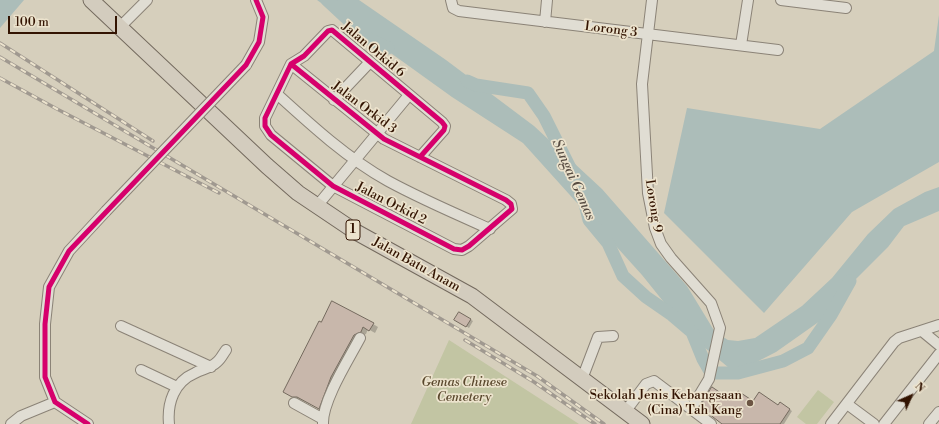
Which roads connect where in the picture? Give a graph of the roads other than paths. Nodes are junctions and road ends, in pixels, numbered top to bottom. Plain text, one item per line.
1 (91, 0) edge
2 (147, 0) edge
3 (256, 0) edge
4 (450, 0) edge
5 (547, 0) edge
6 (652, 0) edge
7 (748, 0) edge
8 (781, 0) edge
9 (846, 8) dead end
10 (545, 22) junction
11 (120, 27) junction
12 (647, 34) junction
13 (741, 45) junction
14 (778, 50) dead end
15 (370, 62) junction
16 (291, 64) junction
17 (277, 94) junction
18 (409, 95) junction
19 (334, 100) junction
20 (376, 133) junction
21 (420, 158) junction
22 (355, 160) junction
23 (333, 186) junction
24 (317, 206) junction
25 (512, 207) joint
26 (490, 230) junction
27 (939, 325) edge
28 (121, 326) dead end
29 (922, 331) junction
30 (613, 336) dead end
31 (360, 338) dead end
32 (939, 345) edge
33 (226, 350) dead end
34 (939, 354) edge
35 (211, 367) junction
36 (141, 370) dead end
37 (582, 379) junction
38 (177, 387) junction
39 (55, 402) junction
40 (294, 403) dead end
41 (847, 404) junction
42 (691, 409) junction
43 (625, 412) junction
44 (939, 412) edge
45 (323, 421) edge
46 (11, 424) edge
47 (88, 424) edge
48 (169, 424) edge
49 (642, 424) edge
50 (711, 424) edge
51 (831, 424) edge
52 (874, 424) edge
53 (884, 424) edge
54 (929, 424) edge

1 - 11 highway, Jalan Batu Anam / 1
2 - 11 street
3 - 39 street, bridge
4 - 10 street, Lorong 3
5 - 10 street
6 - 12 street, Lorong 9
7 - 13 street
8 - 9 street
10 - 12 street, Lorong 3
11 - 24 highway, Jalan Batu Anam / 1
12 - 13 street, Lorong 3
12 - 42 street, Lorong 9
13 - 14 street, Lorong 3
15 - 16 street, Jalan Orkid 6
15 - 18 street, Jalan Orkid 6
15 - 19 street
16 - 17 street
16 - 19 street, Jalan Orkid 3
17 - 22 street
17 - 23 street, Jalan Orkid 2
18 - 20 street
18 - 21 street, Jalan Orkid 6
19 - 20 street, Jalan Orkid 3
20 - 21 street, Jalan Orkid 3
20 - 22 street
21 - 25 street, Jalan Orkid 3
22 - 23 street
22 - 26 street
23 - 24 street
23 - 26 street, Jalan Orkid 2
24 - 37 highway, Jalan Batu Anam / 1
25 - 26 street, Jalan Orkid 2
27 - 29 street
28 - 35 street
29 - 32 street
29 - 41 street
30 - 37 street
31 - 45 street
33 - 35 street
34 - 53 street
35 - 38 street
36 - 38 street
37 - 43 highway, Jalan Batu Anam / 1
38 - 48 street
39 - 46 street
39 - 47 street
40 - 45 street
41 - 51 street
41 - 52 street
42 - 43 street
42 - 50 street
43 - 49 highway, Jalan Batu Anam / 1
44 - 54 street

